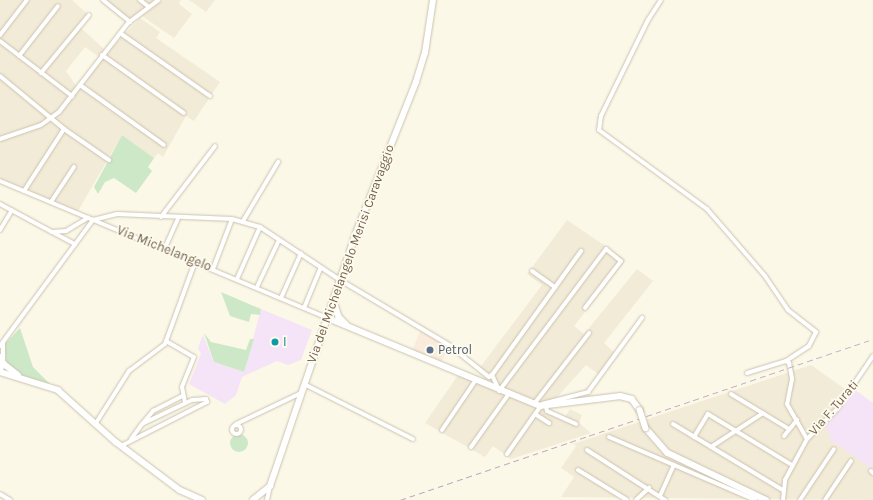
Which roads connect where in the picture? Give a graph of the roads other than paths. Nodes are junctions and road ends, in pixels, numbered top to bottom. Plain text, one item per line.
1 (27, 0) edge
2 (103, 0) edge
3 (140, 0) edge
4 (158, 0) edge
5 (433, 0) edge
6 (661, 0) edge
7 (58, 6) dead end
8 (149, 7) junction
9 (89, 15) dead end
10 (130, 22) junction
11 (120, 33) junction
12 (0, 35) edge
13 (0, 41) edge
14 (102, 55) junction
15 (19, 56) junction
16 (41, 73) junction
17 (0, 76) edge
18 (80, 85) junction
19 (72, 96) junction
20 (210, 96) dead end
21 (184, 113) dead end
22 (52, 118) junction
23 (64, 129) junction
24 (0, 139) edge
25 (164, 145) dead end
26 (215, 146) dead end
27 (109, 160) dead end
28 (278, 162) dead end
29 (74, 167) dead end
30 (0, 181) edge
31 (24, 191) junction
32 (51, 202) junction
33 (0, 204) edge
34 (12, 210) junction
35 (161, 217) junction
36 (88, 218) junction
37 (178, 219) junction
38 (232, 219) junction
39 (93, 220) junction
40 (243, 221) junction
41 (260, 227) junction
42 (0, 230) edge
43 (52, 232) junction
44 (279, 240) junction
45 (75, 244) junction
46 (164, 250) junction
47 (581, 251) dead end
48 (300, 253) junction
49 (196, 262) junction
50 (321, 267) junction
51 (213, 269) junction
52 (532, 271) dead end
53 (237, 279) junction
54 (340, 280) junction
55 (257, 287) junction
56 (555, 287) junction
57 (281, 298) junction
58 (335, 303) junction
59 (304, 308) junction
60 (584, 308) dead end
61 (328, 318) junction
62 (642, 318) dead end
63 (349, 327) junction
64 (589, 333) dead end
65 (166, 341) junction
66 (2, 344) edge
67 (873, 356) edge
68 (2, 360) edge
69 (786, 361) junction
70 (0, 371) edge
71 (747, 373) dead end
72 (492, 374) junction
73 (20, 376) junction
74 (475, 381) junction
75 (304, 384) junction
76 (499, 391) junction
77 (301, 393) junction
78 (731, 394) dead end
79 (508, 395) junction
80 (183, 396) junction
81 (185, 403) junction
82 (534, 404) junction
83 (543, 407) junction
84 (763, 413) junction
85 (535, 414) junction
86 (797, 420) junction
87 (96, 423) junction
88 (549, 423) dead end
89 (142, 424) junction
90 (236, 424) dead end
91 (576, 424) dead end
92 (673, 424) dead end
93 (789, 429) junction
94 (442, 430) dead end
95 (736, 430) junction
96 (694, 436) junction
97 (784, 436) dead end
98 (609, 437) dead end
99 (130, 439) junction
100 (413, 439) dead end
101 (807, 439) junction
102 (121, 446) junction
103 (471, 447) dead end
104 (711, 447) junction
105 (834, 449) dead end
106 (587, 450) dead end
107 (507, 454) dead end
108 (851, 461) dead end
109 (674, 465) junction
110 (792, 465) junction
111 (578, 470) dead end
112 (270, 486) junction
113 (649, 488) junction
114 (783, 490) junction
115 (0, 494) edge
116 (660, 496) junction
117 (10, 500) edge
118 (202, 500) edge
119 (253, 500) edge
120 (267, 500) edge
121 (627, 500) edge
122 (636, 500) edge
123 (665, 500) edge
124 (755, 500) edge
125 (766, 500) edge
126 (783, 500) edge
127 (800, 500) edge
128 (825, 500) edge

1 - 12 street
2 - 10 street
3 - 8 street
4 - 8 street
5 - 54 street, Via del Michelangelo Merisi Caravaggio
6 - 69 street
7 - 15 street
8 - 10 street
9 - 16 street
10 - 11 street
11 - 14 street
11 - 20 street
13 - 15 street
14 - 18 street
14 - 21 street
15 - 16 street
16 - 19 street
17 - 22 street
18 - 19 street
18 - 25 street
19 - 22 street
22 - 23 street
22 - 24 street
23 - 27 street
23 - 31 street
26 - 35 street
28 - 40 street
29 - 32 street
30 - 31 street, Via Michelangelo
31 - 32 street, Via Michelangelo
32 - 36 street, Via Michelangelo
33 - 34 street
34 - 42 street
34 - 43 street
35 - 37 street
35 - 39 street
36 - 39 street, Via Michelangelo
36 - 43 street
37 - 38 street
37 - 46 street
38 - 40 street
38 - 51 street
39 - 45 street
39 - 46 street, Via Michelangelo
40 - 41 street
41 - 44 street
41 - 53 street
43 - 45 street
44 - 48 street
44 - 55 street
45 - 66 street
46 - 49 street, Via Michelangelo
47 - 56 street
48 - 50 street
48 - 57 street
49 - 51 street, Via Michelangelo
49 - 65 street
50 - 54 street
50 - 59 street
51 - 53 street, Via Michelangelo
52 - 56 street
53 - 55 street, Via Michelangelo
54 - 58 street, Via del Michelangelo Merisi Caravaggio
54 - 72 street
55 - 57 street, Via Michelangelo
56 - 72 street
57 - 59 street, Via Michelangelo
58 - 61 street, Via del Michelangelo Merisi Caravaggio
58 - 63 street
59 - 61 street, Via Michelangelo
60 - 76 street
61 - 63 street
61 - 75 street, Via del Michelangelo Merisi Caravaggio
62 - 83 street
63 - 74 street
64 - 82 street
65 - 80 street
65 - 87 street
66 - 68 street
67 - 101 street, Via F. Turati
68 - 70 street
68 - 73 street
69 - 71 street
69 - 86 street
70 - 73 street
72 - 76 street
73 - 87 street
74 - 76 street
74 - 94 street
75 - 77 street, Via del Michelangelo Merisi Caravaggio
75 - 100 street
76 - 79 street
77 - 90 street
77 - 112 street, Via del Michelangelo Merisi Caravaggio
78 - 84 street
79 - 82 street
79 - 103 street
80 - 81 street
80 - 89 street
81 - 89 street
81 - 99 street
82 - 83 street
83 - 85 street
83 - 91 street
83 - 125 street, bridge
84 - 93 street
84 - 95 street
85 - 88 street
85 - 107 street
86 - 93 street
86 - 101 street
87 - 102 street
89 - 99 street
92 - 96 street
93 - 97 street
95 - 96 street
95 - 104 street
95 - 110 street
96 - 104 street
98 - 109 street
99 - 102 street
101 - 110 street, Via F. Turati
102 - 118 street
104 - 114 street
105 - 127 street
106 - 113 street
108 - 128 street
109 - 116 street
109 - 124 street
110 - 114 street, Via F. Turati
111 - 121 street
112 - 119 street
112 - 120 street
113 - 116 street
113 - 122 street
114 - 126 street, Via F. Turati
115 - 117 street
116 - 123 street

